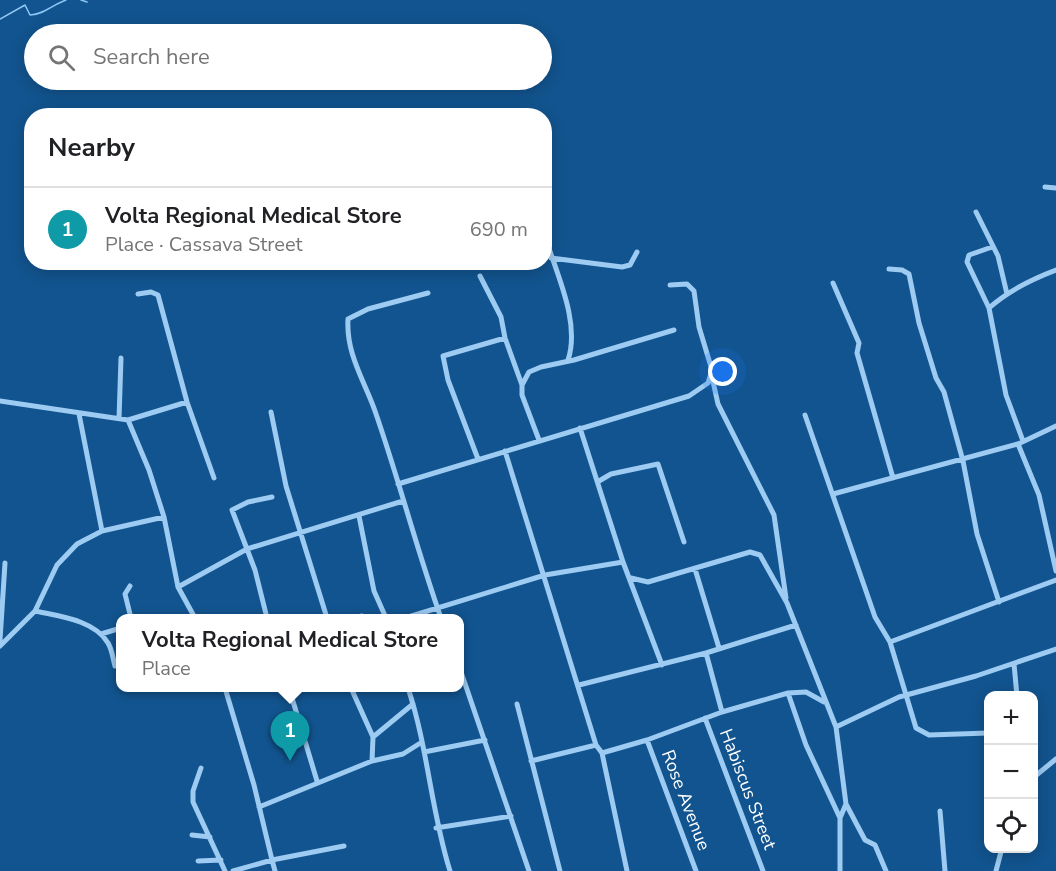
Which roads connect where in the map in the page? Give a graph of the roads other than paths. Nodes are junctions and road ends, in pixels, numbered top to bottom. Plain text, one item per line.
1 (1045, 187) dead end
2 (1056, 188) edge
3 (976, 212) dead end
4 (992, 247) junction
5 (637, 252) dead end
6 (552, 258) edge
7 (552, 261) edge
8 (889, 268) dead end
9 (1056, 270) edge
10 (480, 276) dead end
11 (833, 283) dead end
12 (670, 285) dead end
13 (428, 293) dead end
14 (138, 294) dead end
15 (1007, 294) junction
16 (989, 308) junction
17 (674, 330) dead end
18 (505, 338) junction
19 (121, 358) dead end
20 (568, 360) junction
21 (712, 378) junction
22 (522, 385) junction
23 (0, 401) edge
24 (187, 402) junction
25 (271, 412) dead end
26 (79, 414) junction
27 (805, 416) dead end
28 (119, 419) junction
29 (128, 420) junction
30 (1056, 426) edge
31 (580, 428) junction
32 (538, 440) junction
33 (1020, 442) junction
34 (506, 451) junction
35 (478, 459) junction
36 (963, 460) junction
37 (214, 478) dead end
38 (893, 478) junction
39 (598, 481) junction
40 (398, 484) junction
41 (833, 494) junction
42 (272, 498) dead end
43 (403, 501) junction
44 (164, 516) junction
45 (359, 516) junction
46 (102, 531) junction
47 (302, 534) junction
48 (684, 542) dead end
49 (247, 549) junction
50 (5, 562) dead end
51 (623, 562) junction
52 (694, 569) junction
53 (1056, 571) edge
54 (545, 575) junction
55 (631, 578) junction
56 (1056, 580) edge
57 (130, 586) dead end
58 (178, 587) junction
59 (999, 602) junction
60 (787, 603) junction
61 (438, 609) junction
62 (35, 611) junction
63 (130, 614) edge
64 (193, 614) edge
65 (266, 614) edge
66 (326, 614) edge
67 (384, 614) edge
68 (420, 614) edge
69 (440, 614) edge
70 (796, 625) junction
71 (116, 629) edge
72 (101, 634) junction
73 (0, 640) edge
74 (890, 642) junction
75 (0, 646) edge
76 (719, 648) junction
77 (1056, 649) edge
78 (706, 653) junction
79 (1014, 664) junction
80 (662, 665) junction
81 (114, 666) dead end
82 (464, 683) edge
83 (579, 685) junction
84 (1017, 691) edge
85 (226, 692) edge
86 (290, 692) edge
87 (353, 692) edge
88 (409, 692) edge
89 (789, 693) junction
90 (908, 694) junction
91 (824, 702) junction
92 (413, 704) junction
93 (517, 704) dead end
94 (722, 712) junction
95 (705, 718) junction
96 (836, 727) junction
97 (984, 733) edge
98 (373, 737) junction
99 (485, 740) junction
100 (647, 740) junction
101 (422, 742) junction
102 (596, 745) junction
103 (424, 752) junction
104 (602, 753) junction
105 (1056, 759) edge
106 (372, 761) junction
107 (531, 761) junction
108 (201, 768) dead end
109 (1038, 774) edge
110 (317, 781) junction
111 (846, 804) junction
112 (259, 807) junction
113 (940, 811) dead end
114 (511, 816) junction
115 (840, 818) junction
116 (436, 828) junction
117 (192, 835) dead end
118 (210, 837) junction
119 (344, 846) dead end
120 (1001, 853) edge
121 (221, 860) junction
122 (272, 860) junction
123 (198, 861) dead end
124 (225, 871) edge
125 (233, 871) edge
126 (275, 871) edge
127 (450, 871) edge
128 (529, 871) edge
129 (560, 871) edge
130 (627, 871) edge
131 (696, 871) edge
132 (764, 871) edge
133 (840, 871) edge
134 (886, 871) edge
135 (945, 871) edge
136 (996, 871) edge

1 - 2 street
3 - 4 street
4 - 15 street
4 - 16 street
5 - 6 street
7 - 20 street
8 - 36 street
9 - 15 street
10 - 18 street
11 - 38 street
12 - 21 street
13 - 40 street
14 - 24 street
15 - 16 street
16 - 33 street
17 - 20 street
18 - 22 street
18 - 35 street
19 - 28 street
20 - 22 street
21 - 31 street
21 - 60 street
22 - 32 street
23 - 26 street
24 - 29 street
24 - 37 street
25 - 47 street
26 - 28 street
26 - 46 street
27 - 41 street
28 - 29 street
29 - 44 street
30 - 33 street
31 - 32 street
31 - 39 street
32 - 34 street
33 - 36 street
33 - 53 street
34 - 35 street
34 - 54 street
35 - 40 street
36 - 38 street
36 - 59 street
38 - 41 street
39 - 48 street
39 - 51 street
40 - 43 street
41 - 74 street
42 - 49 street
43 - 45 street
43 - 61 street
44 - 46 street
44 - 58 street
45 - 47 street
45 - 67 street
46 - 62 street
47 - 49 street
47 - 66 street
49 - 58 street
49 - 65 street
50 - 73 street
51 - 54 street
51 - 55 street
52 - 55 street
52 - 60 street
52 - 76 street
54 - 61 street
54 - 83 street
55 - 80 street
56 - 59 street
57 - 63 street
58 - 64 street
59 - 74 street
60 - 70 street
61 - 68 street
61 - 69 street
62 - 72 street
62 - 75 street
70 - 76 street
70 - 91 street
71 - 72 street
72 - 81 street
74 - 90 street
76 - 78 street
77 - 79 street
78 - 80 street
78 - 94 street
79 - 84 street
79 - 90 street
80 - 83 street
82 - 99 street
83 - 102 street
85 - 112 street
86 - 110 street
87 - 98 street
88 - 92 street
89 - 91 street
89 - 94 street
89 - 115 street
90 - 96 street
90 - 97 street
91 - 96 street
92 - 98 street
92 - 101 street
93 - 107 street
94 - 95 street
95 - 100 street
95 - 132 street, Habiscus Street
96 - 111 street
98 - 106 street
99 - 103 street
99 - 114 street
100 - 104 street
100 - 131 street, Rose Avenue
101 - 103 street
101 - 106 street
102 - 104 street
102 - 107 street
103 - 116 street
104 - 130 street
105 - 109 street
106 - 110 street
107 - 129 street
108 - 118 street
110 - 112 street
111 - 115 street
111 - 134 street
112 - 122 street
113 - 135 street
114 - 116 street
114 - 128 street
115 - 133 street
116 - 127 street
117 - 118 street
118 - 121 street
119 - 122 street
120 - 136 street
121 - 123 street
121 - 124 street
122 - 125 street
122 - 126 street

